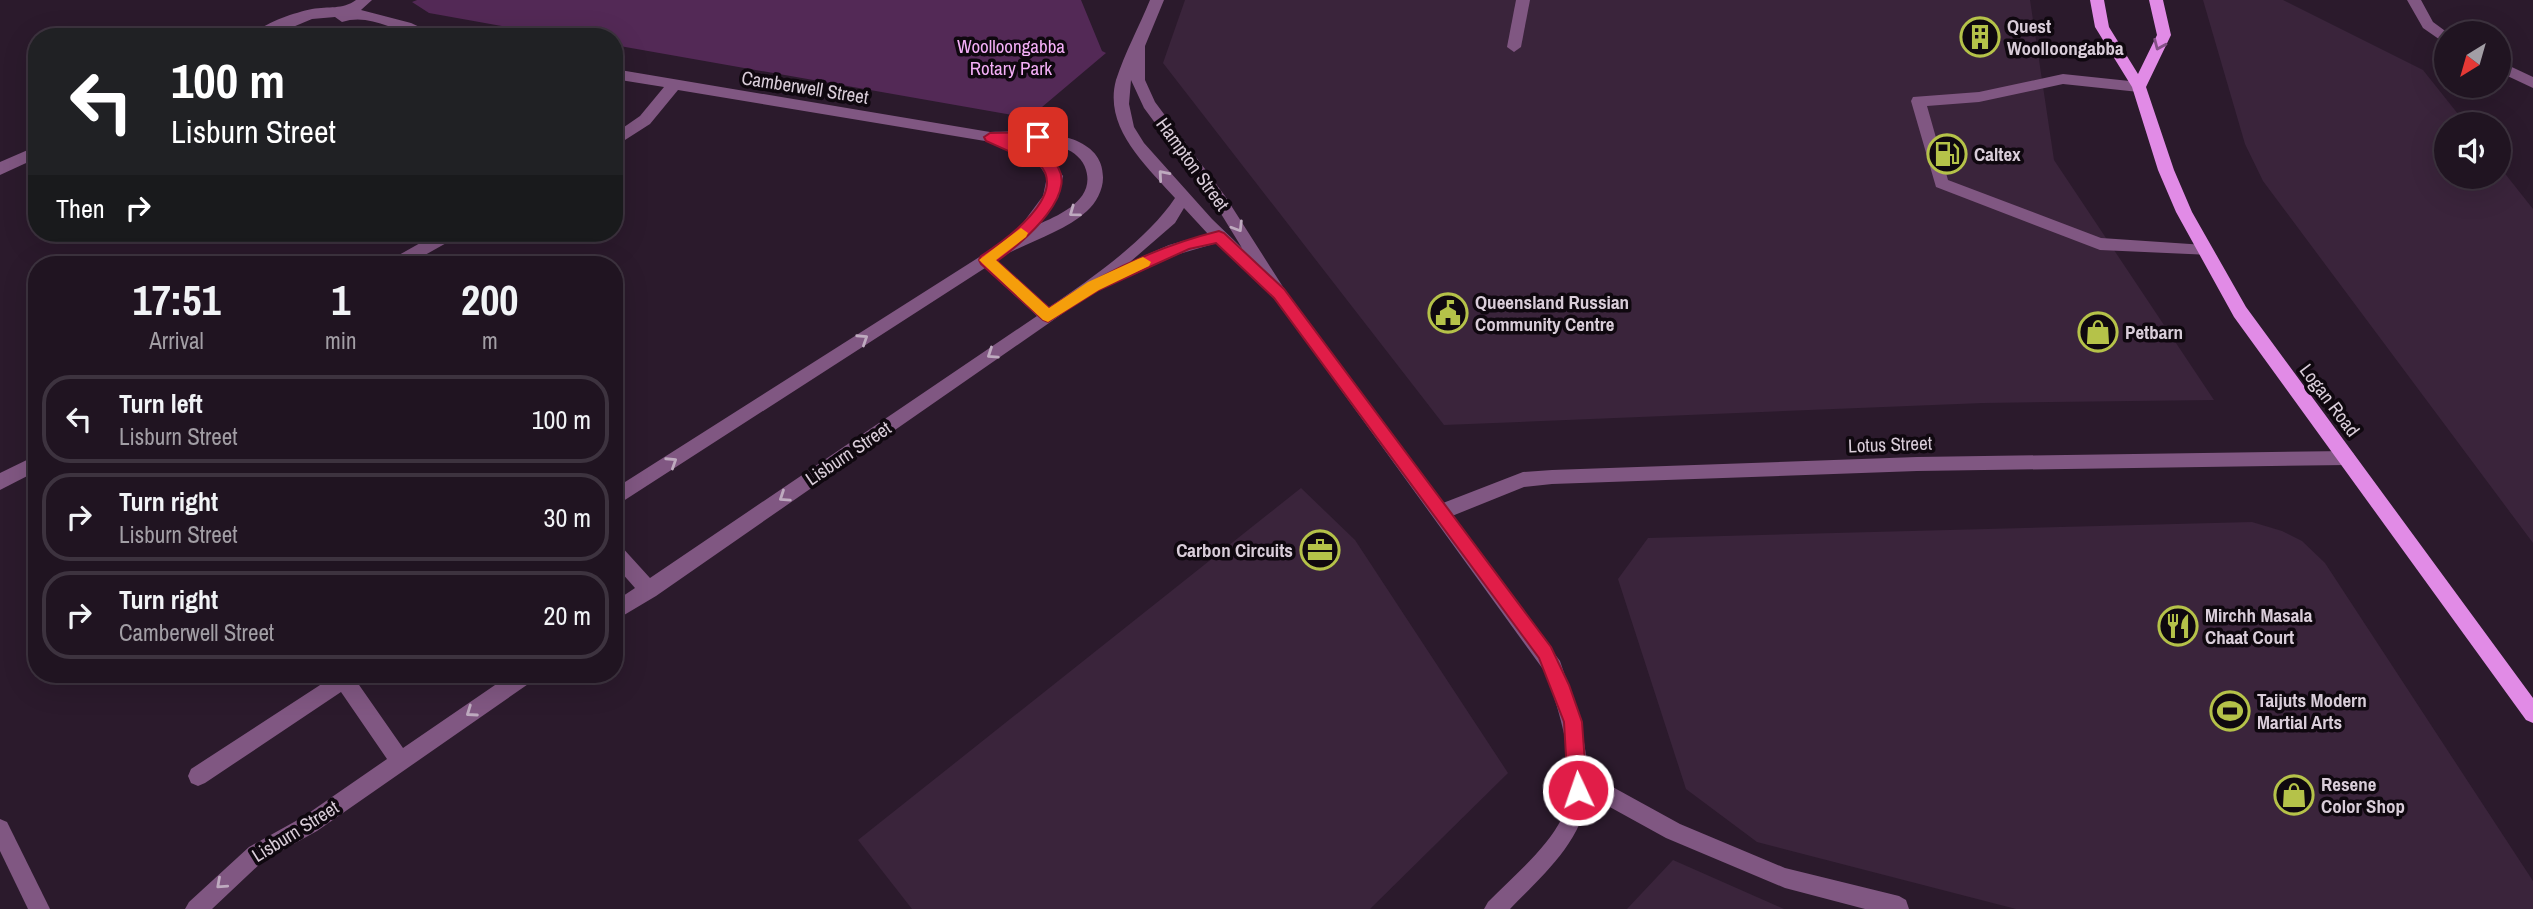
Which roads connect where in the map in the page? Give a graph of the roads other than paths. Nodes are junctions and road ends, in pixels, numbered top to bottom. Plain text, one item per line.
1 (365, 0) edge
2 (1157, 0) edge
3 (1523, 0) edge
4 (2097, 0) edge
5 (2156, 0) edge
6 (2414, 0) edge
7 (345, 14) junction
8 (278, 28) edge
9 (330, 28) edge
10 (412, 28) edge
11 (2434, 30) edge
12 (1514, 47) dead end
13 (1131, 69) junction
14 (2511, 72) edge
15 (623, 76) edge
16 (2533, 83) edge
17 (674, 85) junction
18 (2139, 87) junction
19 (623, 136) edge
20 (990, 137) junction
21 (28, 155) edge
22 (0, 169) edge
23 (1183, 197) junction
24 (1219, 237) junction
25 (435, 242) edge
26 (1013, 242) junction
27 (2205, 251) junction
28 (411, 256) edge
29 (986, 260) junction
30 (1093, 286) junction
31 (1279, 293) junction
32 (1048, 316) junction
33 (2347, 458) junction
34 (28, 467) edge
35 (0, 482) edge
36 (623, 493) edge
37 (1441, 512) junction
38 (623, 561) edge
39 (649, 590) junction
40 (623, 607) edge
41 (340, 683) edge
42 (353, 683) edge
43 (514, 683) edge
44 (2533, 714) edge
45 (400, 761) junction
46 (198, 776) dead end
47 (1577, 778) junction
48 (0, 829) edge
49 (1899, 907) dead end
50 (39, 909) edge
51 (196, 909) edge
52 (1495, 909) edge

1 - 7 street
2 - 13 street
3 - 12 street
4 - 18 main road, Logan Road
5 -> 18 main road
6 - 11 street
7 - 8 street
7 - 9 street
7 - 10 street
23 -> 13 street, Hampton Street
13 -> 31 street, Hampton Street
14 - 16 street
15 - 17 street, Camberwell Street
17 - 19 street
17 - 20 street, Camberwell Street
18 - 27 main road, Logan Road
18 - 27 street
20 - 26 street, Camberwell Street
20 -> 26 street, Camberwell Street
21 - 22 street
23 - 24 street, Hampton Street
23 - 30 street, Lisburn Street
24 - 30 street, Lisburn Street
24 - 31 street, Hampton Street
25 - 28 street
26 - 29 street
27 - 33 main road, Logan Road
29 - 32 street
36 -> 29 street
30 - 32 street, Lisburn Street
31 - 37 street, Hampton Street
32 -> 39 street, Lisburn Street
33 - 37 street, Lotus Street
33 - 44 main road, Logan Road
34 - 35 street
37 - 47 street, Hampton Street
38 - 39 street
39 - 40 street, Lisburn Street
41 - 46 street
42 - 45 street
43 -> 45 street, Lisburn Street
45 -> 51 street, Lisburn Street
47 - 49 street
47 - 52 street, Hampton Street
48 - 50 street

